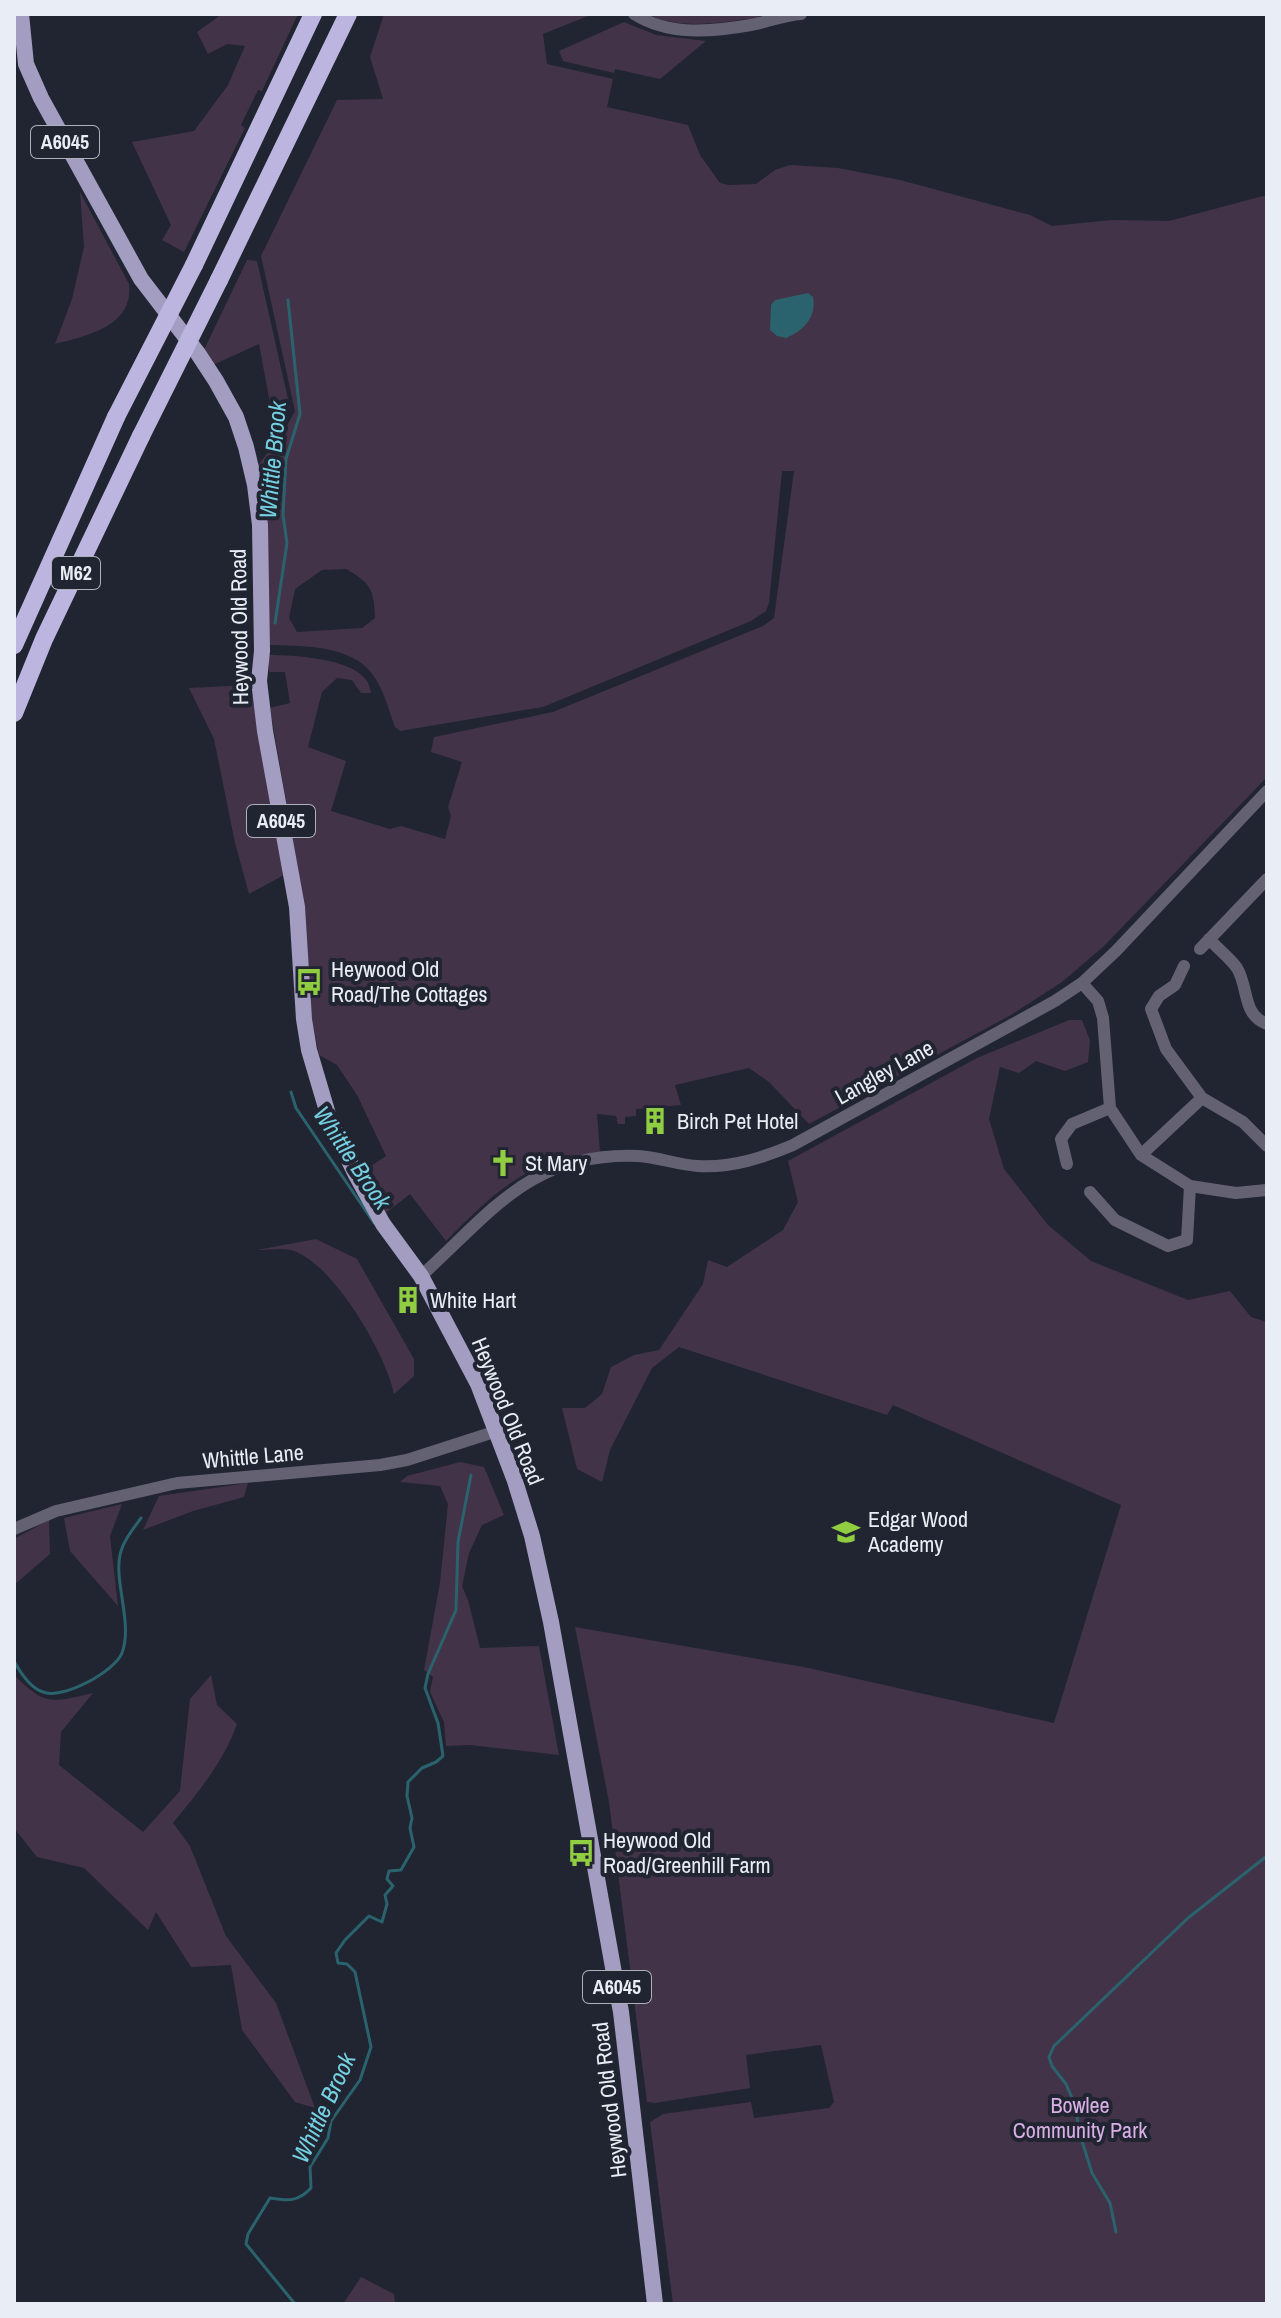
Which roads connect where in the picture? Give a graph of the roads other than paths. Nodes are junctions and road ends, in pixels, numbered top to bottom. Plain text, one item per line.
1 (21, 14) edge
2 (313, 14) edge
3 (348, 14) edge
4 (634, 14) edge
5 (801, 14) edge
6 (44, 639) junction
7 (14, 645) edge
8 (14, 713) edge
9 (14, 729) edge
10 (1267, 791) edge
11 (1267, 879) edge
12 (1184, 966) dead end
13 (1082, 983) junction
14 (1267, 1024) edge
15 (1202, 1098) junction
16 (1110, 1108) junction
17 (1267, 1146) edge
18 (1141, 1155) junction
19 (1067, 1164) dead end
20 (1190, 1186) junction
21 (1267, 1190) edge
22 (1090, 1192) dead end
23 (421, 1276) junction
24 (497, 1431) junction
25 (14, 1529) edge
26 (655, 2304) edge

1 - 23 main road, Heywood Old Road / A6045
2 - 7 highway, M62, bridge
3 - 6 highway, M62, bridge
4 - 5 street
6 - 8 highway, M62
6 - 9 highway, M62
10 - 13 street, Langley Lane
11 - 14 street
12 - 15 street
13 - 16 street
13 - 23 street, Langley Lane
15 - 17 street
15 - 18 street
16 - 18 street
16 - 19 street
18 - 20 street
20 - 21 street
20 - 22 street
23 - 24 main road, Heywood Old Road / A6045
24 - 25 street, Whittle Lane
24 - 26 main road, Heywood Old Road / A6045

